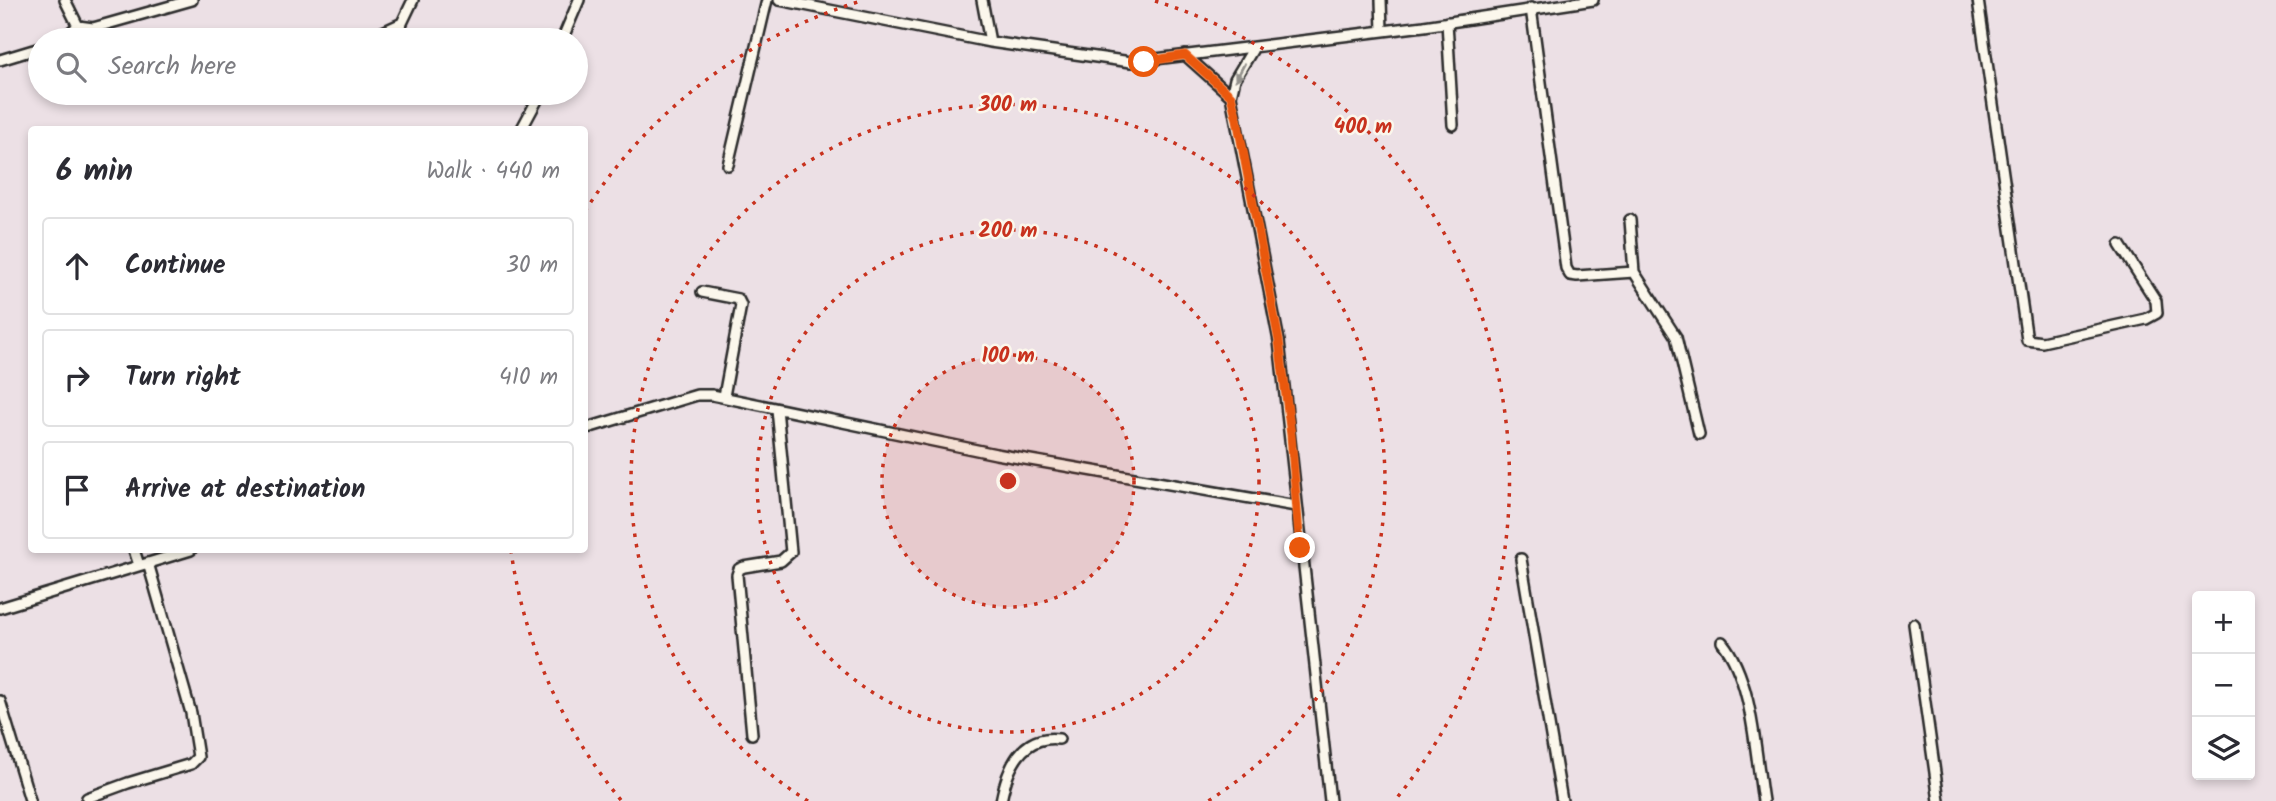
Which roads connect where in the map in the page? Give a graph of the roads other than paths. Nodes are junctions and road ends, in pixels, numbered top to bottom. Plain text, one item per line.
1 (65, 0) edge
2 (192, 0) edge
3 (412, 0) edge
4 (579, 0) edge
5 (767, 0) edge
6 (779, 0) edge
7 (982, 0) edge
8 (1381, 0) edge
9 (1593, 0) edge
10 (1978, 0) edge
11 (1531, 8) junction
12 (1447, 22) junction
13 (78, 26) junction
14 (76, 28) edge
15 (391, 28) edge
16 (567, 28) edge
17 (1382, 31) junction
18 (990, 42) junction
19 (1253, 49) junction
20 (28, 52) edge
21 (1185, 55) junction
22 (0, 61) edge
23 (1231, 96) junction
24 (535, 105) edge
25 (1453, 125) dead end
26 (523, 126) edge
27 (728, 165) dead end
28 (1630, 220) dead end
29 (2120, 245) dead end
30 (1633, 272) junction
31 (702, 292) dead end
32 (724, 396) junction
33 (777, 409) junction
34 (588, 428) edge
35 (1699, 434) dead end
36 (1296, 506) junction
37 (136, 553) edge
38 (181, 553) edge
39 (1521, 559) dead end
40 (143, 564) junction
41 (0, 608) edge
42 (1914, 624) dead end
43 (1722, 642) dead end
44 (0, 701) edge
45 (752, 734) dead end
46 (1059, 739) dead end
47 (87, 798) dead end
48 (30, 800) edge
49 (1001, 801) edge
50 (1330, 801) edge
51 (1562, 801) edge
52 (1763, 801) edge
53 (1940, 801) edge

1 - 13 street
2 - 13 street
3 - 15 street
4 - 16 street
5 - 27 street
6 - 18 street
7 - 18 street
8 - 17 street
9 - 11 street
10 - 29 street
11 - 12 street
11 - 30 street
12 - 17 street
12 - 25 street
13 - 14 street
17 - 19 street
18 - 21 street
19 - 21 street
19 -> 23 street
20 - 22 street
21 - 23 street
23 - 36 street
24 - 26 street
28 - 30 street
30 - 35 street
31 - 32 street
32 - 33 street
32 - 34 street
33 - 36 street
33 - 45 street
36 - 50 street
37 - 40 street
38 - 40 street
39 - 51 street
40 - 41 street
40 - 47 street
42 - 53 street
43 - 52 street
44 - 48 street
46 - 49 street

